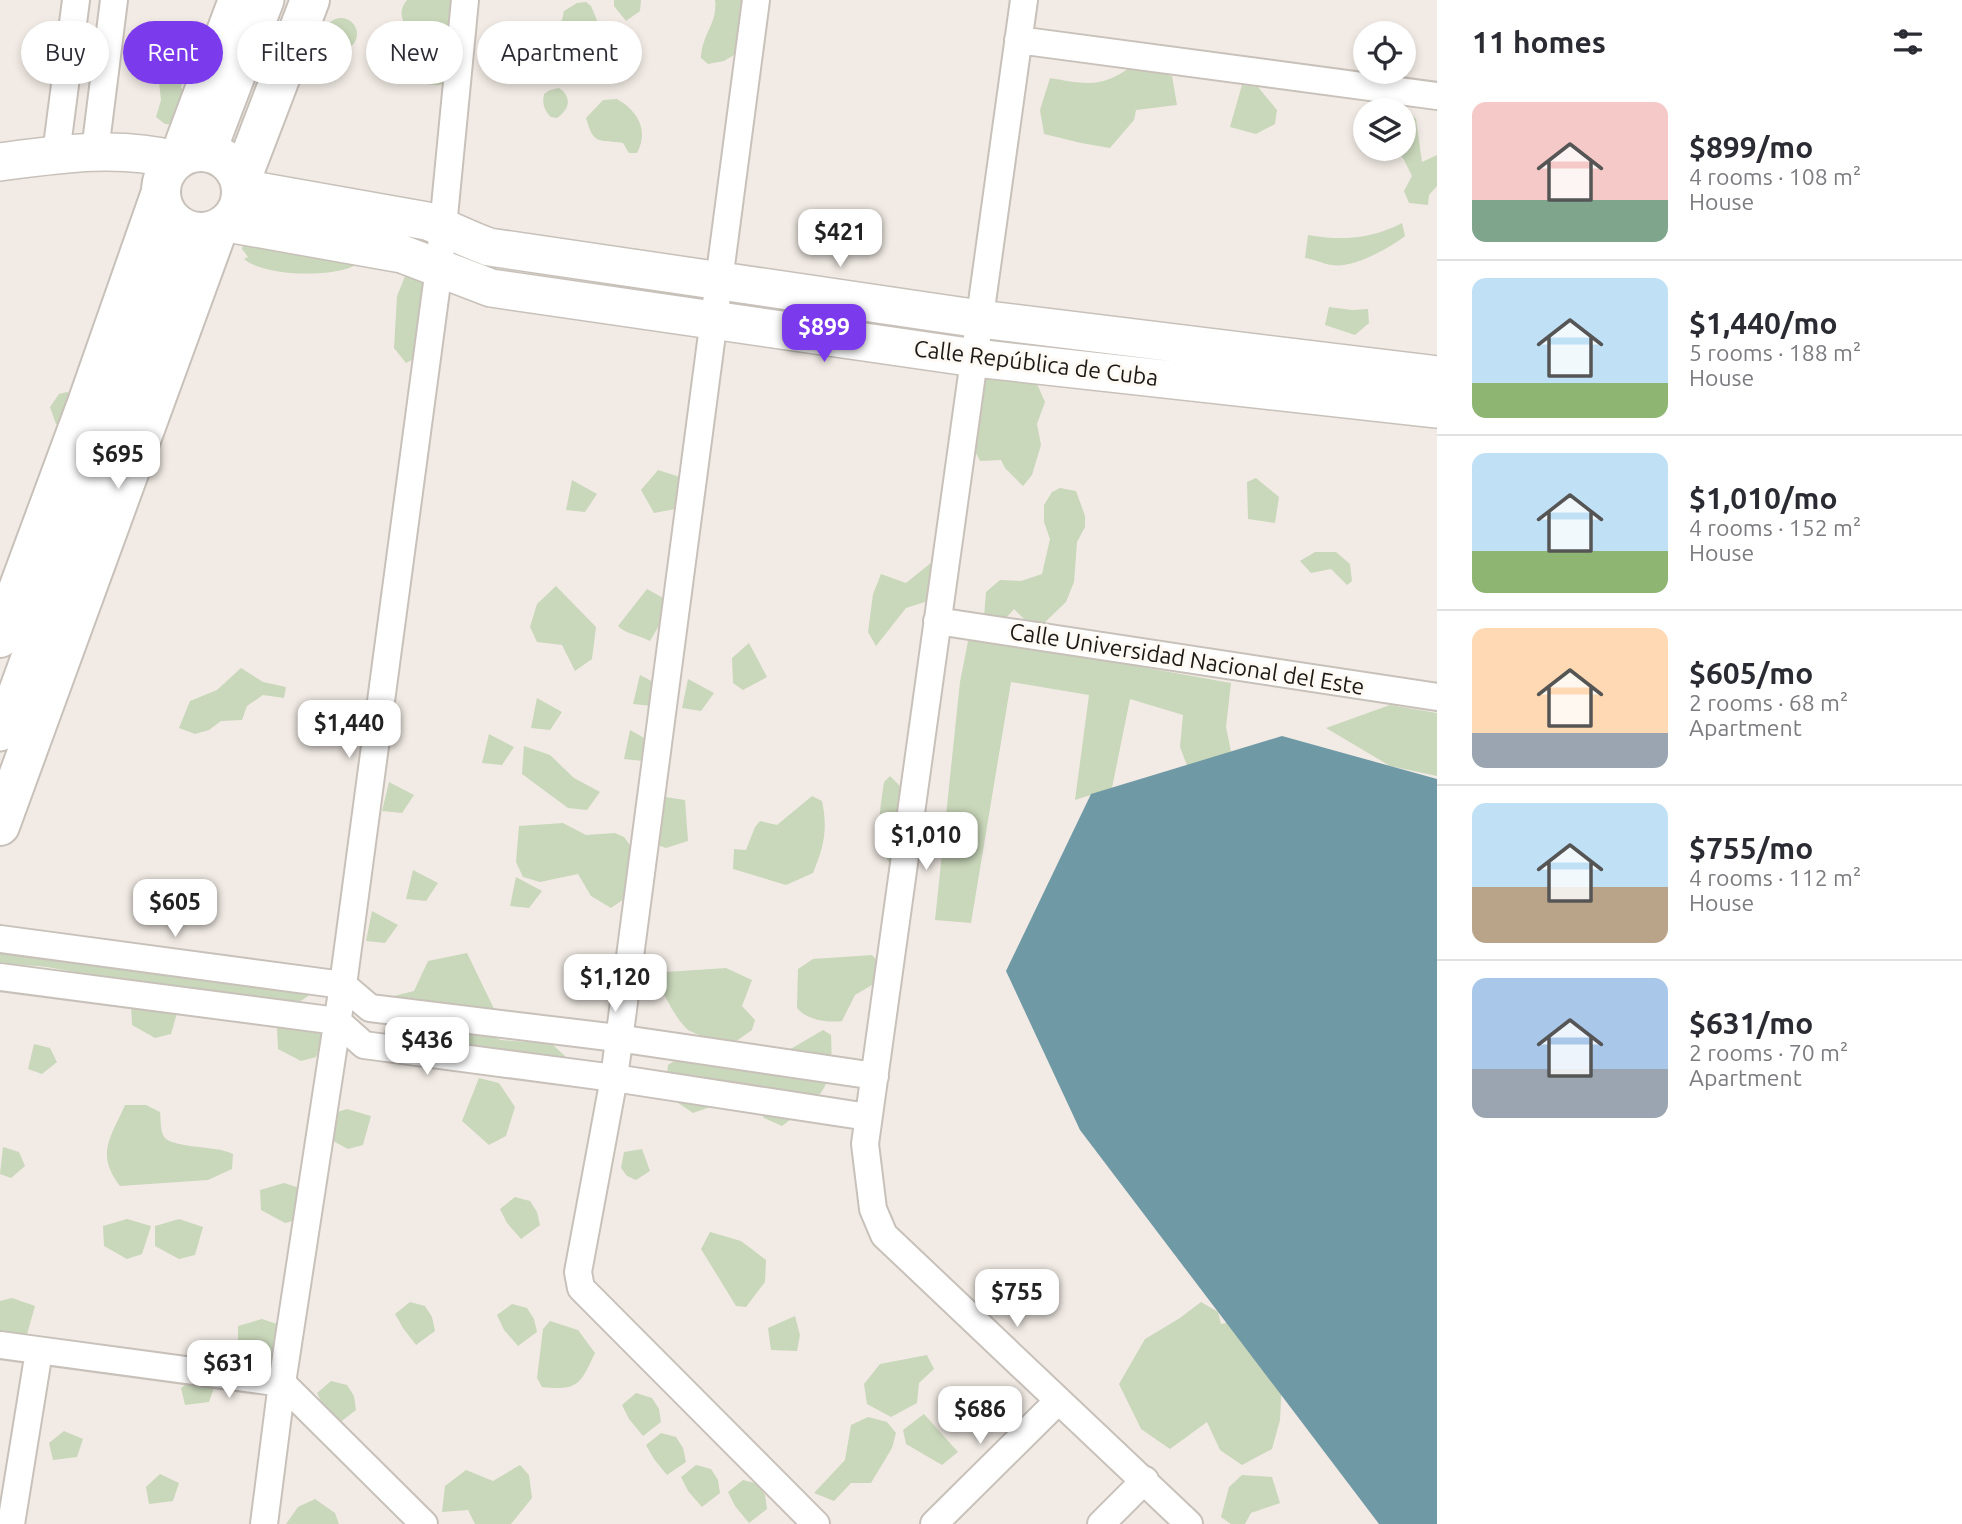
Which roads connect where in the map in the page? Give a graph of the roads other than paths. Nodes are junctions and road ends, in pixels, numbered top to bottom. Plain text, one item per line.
1 (76, 0) edge
2 (114, 0) edge
3 (238, 0) edge
4 (267, 0) edge
5 (310, 0) edge
6 (465, 0) edge
7 (756, 0) edge
8 (1024, 0) edge
9 (1018, 40) junction
10 (1437, 96) edge
11 (110, 152) junction
12 (56, 154) junction
13 (0, 162) edge
14 (177, 171) junction
15 (241, 186) junction
16 (210, 227) junction
17 (444, 228) junction
18 (439, 268) junction
19 (719, 280) junction
20 (715, 318) junction
21 (980, 319) junction
22 (975, 358) junction
23 (1437, 374) edge
24 (1437, 409) edge
25 (937, 621) junction
26 (0, 638) edge
27 (1437, 697) edge
28 (0, 734) edge
29 (0, 826) edge
30 (0, 939) edge
31 (0, 977) edge
32 (343, 985) junction
33 (337, 1021) junction
34 (617, 1038) junction
35 (875, 1076) junction
36 (614, 1077) junction
37 (868, 1117) junction
38 (0, 1345) edge
39 (39, 1351) junction
40 (282, 1383) junction
41 (1058, 1401) junction
42 (1145, 1480) junction
43 (11, 1524) edge
44 (264, 1524) edge
45 (424, 1524) edge
46 (816, 1524) edge
47 (934, 1524) edge
48 (1101, 1524) edge
49 (1189, 1524) edge

1 - 12 street
2 - 11 street
3 - 14 highway
4 - 14 street
5 - 15 highway
6 - 17 street
7 - 19 street
8 - 9 street
9 - 10 street
9 - 21 street
11 - 12 main road
11 - 14 main road
12 - 13 main road
14 - 15 highway
14 - 16 highway
14 - 26 highway
15 - 16 highway
15 - 17 main road, Calle República de Cuba
16 - 18 main road, Calle República de Cuba
16 - 28 street
16 - 29 highway
17 - 18 street
17 - 19 main road, Calle República de Cuba
18 - 20 main road, Calle República de Cuba
18 - 32 street
19 - 20 street
19 - 21 main road, Calle República de Cuba
20 - 22 main road, Calle República de Cuba
20 - 34 street
21 - 22 street
21 - 23 main road, Calle República de Cuba
22 - 24 main road, Calle República de Cuba
22 - 25 street
25 - 27 street, Calle Universidad Nacional del Este
25 - 35 street
30 - 32 street
31 - 33 street
32 - 33 street
32 - 34 street
33 - 36 street
33 - 40 street
34 - 35 street
34 - 36 street
35 - 37 street
36 - 37 street
36 - 46 street
37 - 41 street
38 - 39 street
39 - 40 street
39 - 43 street
40 - 44 street
40 - 45 street
41 - 42 street
41 - 47 street
42 - 48 street
42 - 49 street

